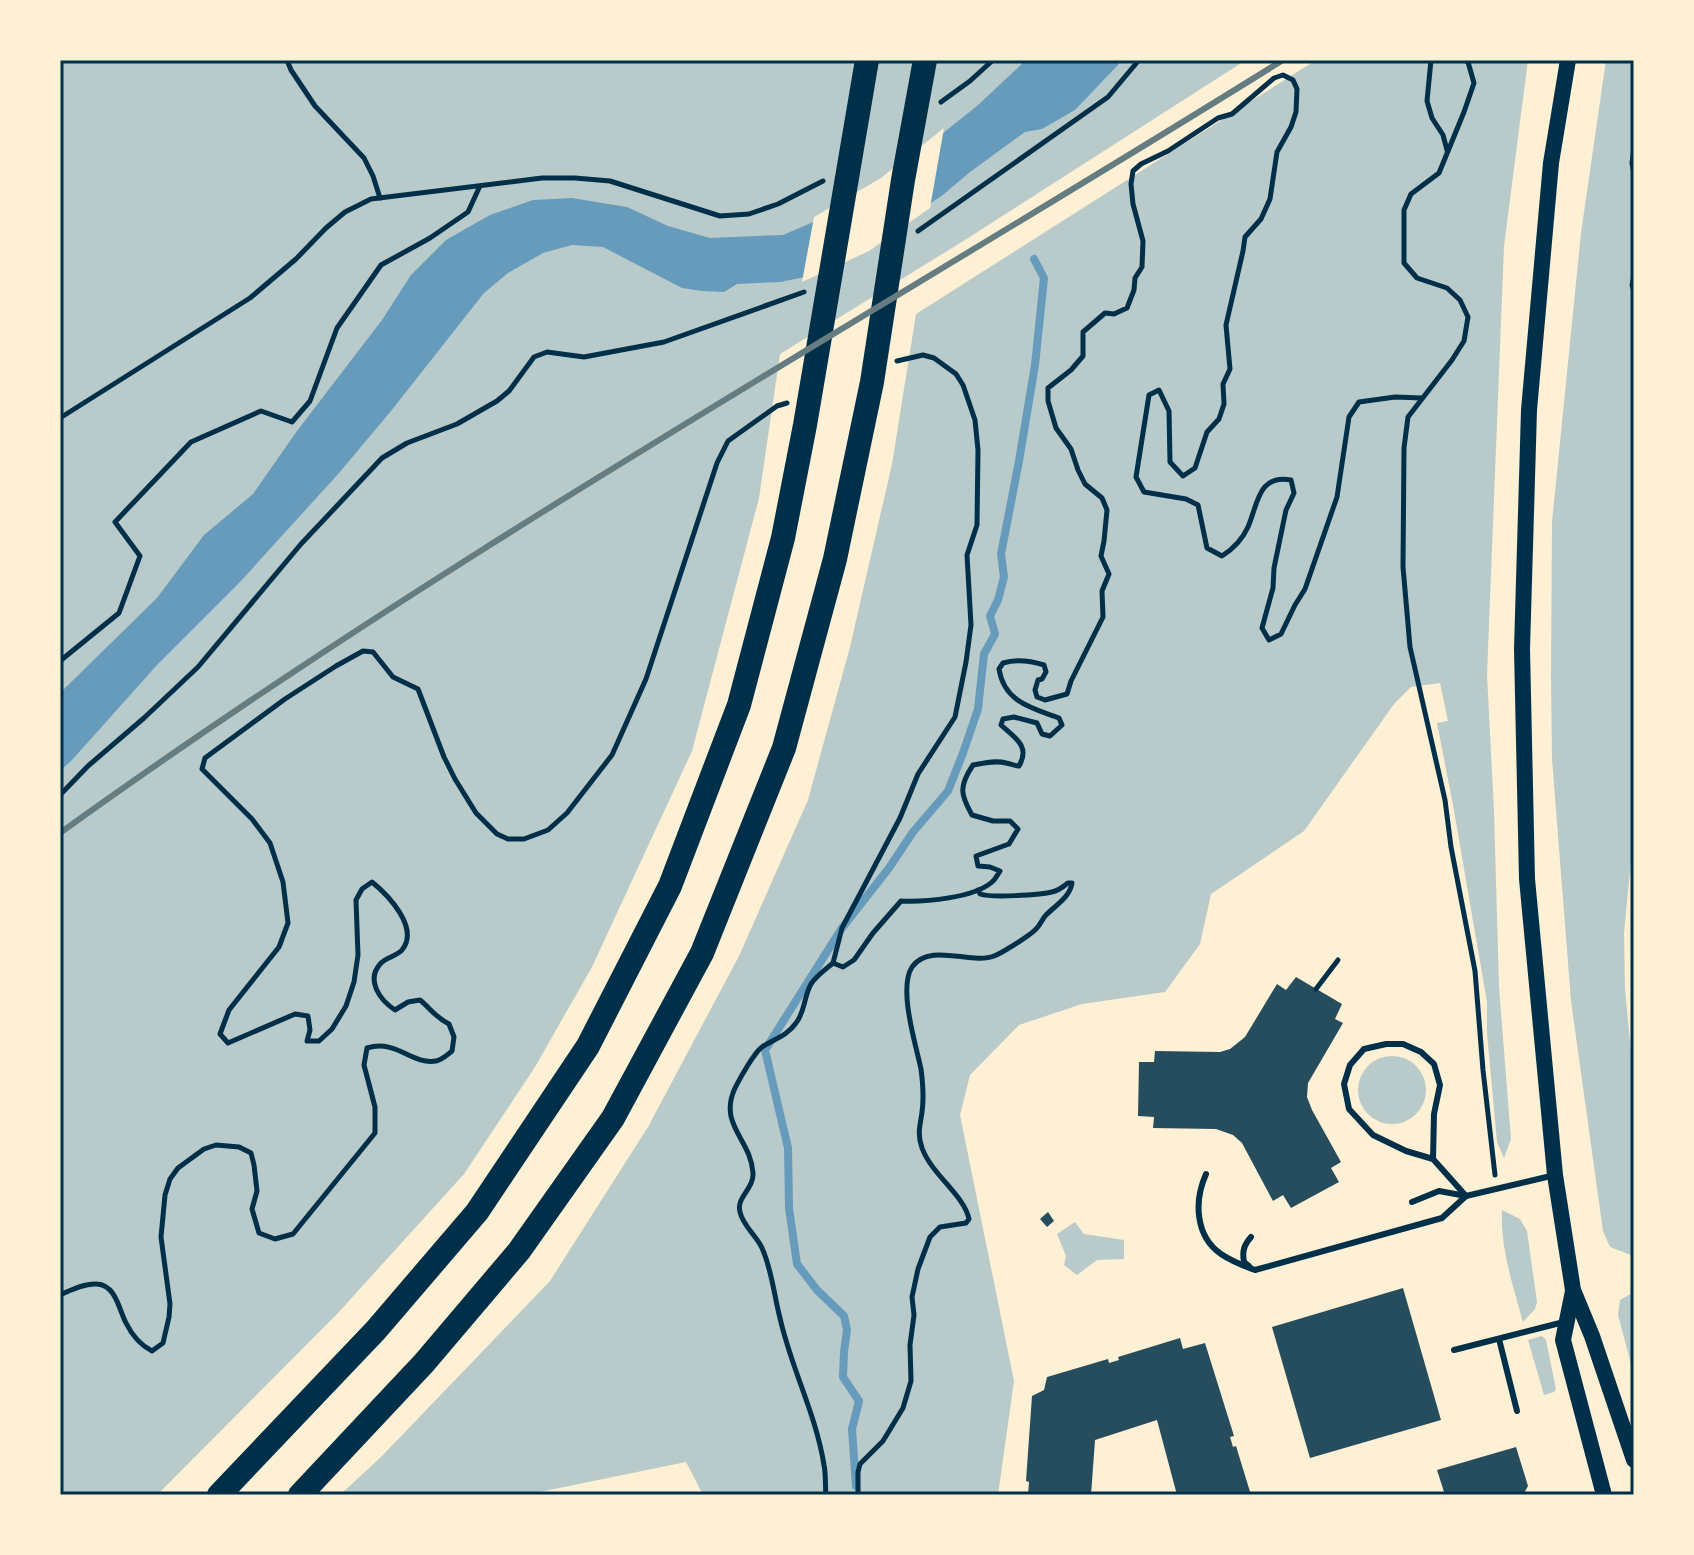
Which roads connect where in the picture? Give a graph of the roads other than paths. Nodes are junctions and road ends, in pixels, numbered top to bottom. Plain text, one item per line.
1 (867, 60) edge
2 (925, 60) edge
3 (1568, 60) edge
4 (1433, 1159) junction
5 (1206, 1174) dead end
6 (1555, 1175) junction
7 (1466, 1196) junction
8 (1412, 1202) dead end
9 (1251, 1237) dead end
10 (1255, 1270) junction
11 (1573, 1290) junction
12 (1567, 1321) junction
13 (1499, 1339) junction
14 (1454, 1350) dead end
15 (1517, 1411) dead end
16 (1634, 1460) edge
17 (219, 1495) edge
18 (300, 1495) edge
19 (1604, 1495) edge

1 - 17 highway
2 - 18 highway
3 - 6 main road
4 - 4 lane
4 - 7 lane
5 - 10 lane
6 - 7 lane
6 - 11 main road
7 - 8 lane
7 - 10 lane
9 - 10 lane
11 - 12 main road
11 - 16 main road
12 - 13 lane
12 - 19 main road
13 - 14 lane
13 - 15 lane

